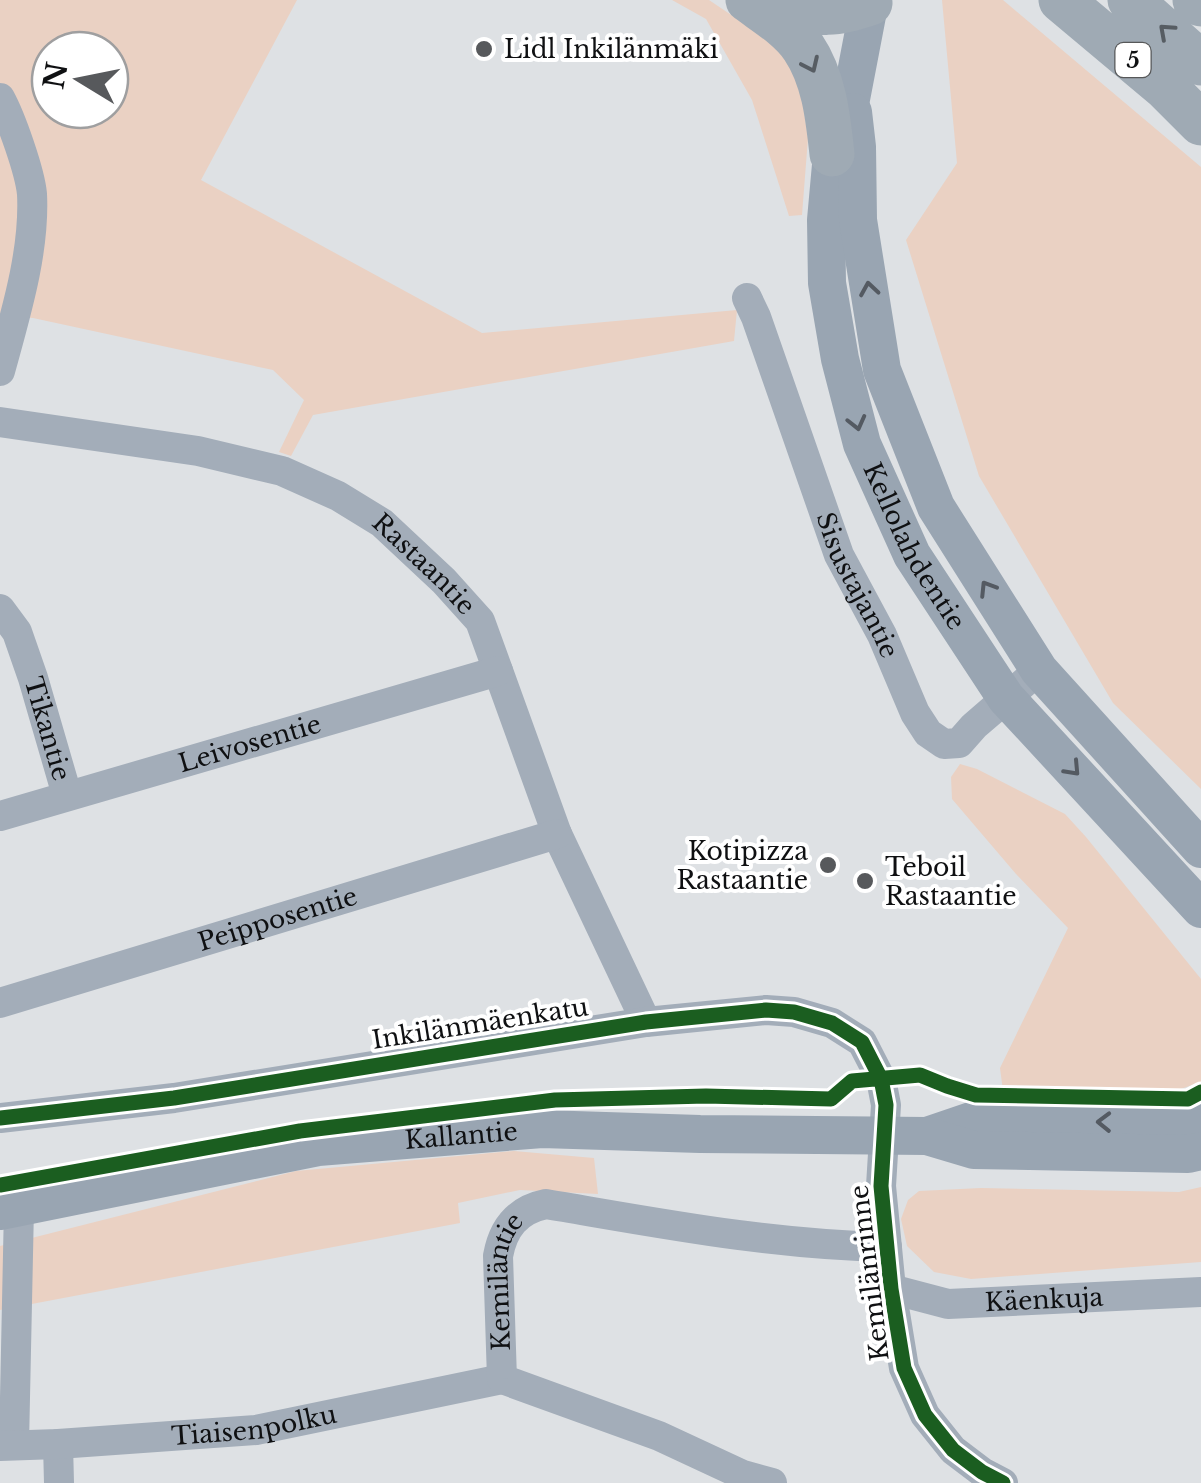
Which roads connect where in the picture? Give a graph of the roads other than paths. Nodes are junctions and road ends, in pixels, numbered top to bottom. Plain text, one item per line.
1 (748, 0) edge
2 (786, 0) edge
3 (1061, 0) edge
4 (1130, 0) edge
5 (870, 2) edge
6 (1201, 63) edge
7 (0, 98) edge
8 (852, 99) junction
9 (1201, 124) edge
10 (832, 154) junction
11 (746, 298) dead end
12 (0, 371) edge
13 (0, 422) edge
14 (0, 609) edge
15 (1039, 670) junction
16 (498, 672) junction
17 (1006, 698) junction
18 (67, 795) junction
19 (0, 816) edge
20 (557, 834) junction
21 (1201, 849) edge
22 (1201, 908) edge
23 (0, 1003) edge
24 (646, 1022) junction
25 (1201, 1116) edge
26 (0, 1118) edge
27 (927, 1136) junction
28 (883, 1137) junction
29 (1201, 1150) edge
30 (10, 1209) edge
31 (887, 1247) junction
32 (891, 1289) junction
33 (1201, 1292) edge
34 (502, 1379) junction
35 (58, 1444) junction
36 (7, 1446) edge
37 (59, 1483) edge
38 (772, 1483) edge
39 (1003, 1483) edge

1 -> 10 highway
2 - 5 highway
3 - 9 highway, 5
6 -> 4 highway, 5
5 - 8 main road, Kellolahdentie
7 - 12 street
8 - 10 main road, Kellolahdentie
15 -> 8 main road, Kellolahdentie
10 -> 17 main road, Kellolahdentie
11 - 17 street, Sisustajantie
13 - 16 street, Rastaantie
14 - 18 street, Tikantie
15 - 17 street, Sisustajantie
15 - 21 main road, Kellolahdentie
16 - 18 street, Leivosentie
16 - 20 street, Rastaantie
17 -> 22 main road, Kellolahdentie
18 - 19 street, Leivosentie
20 - 23 street, Peipposentie
20 - 24 street, Rastaantie
24 - 26 street, Inkilänmäenkatu
24 - 28 street, Inkilänmäenkatu
25 -> 27 main road, Kallantie
27 - 28 main road, Kallantie
27 - 29 main road, Kallantie
28 - 30 main road, Kallantie
28 - 31 street, Kemilänrinne
30 - 36 street
31 - 32 street, Kemilänrinne
31 - 34 street, Kemiläntie
32 - 33 street, Käenkuja
32 - 39 street, Kemilänrinne
34 - 35 street, Tiaisenpolku
34 - 38 street, Kemiläntie
35 - 36 street, Tiaisenpolku
35 - 37 street

